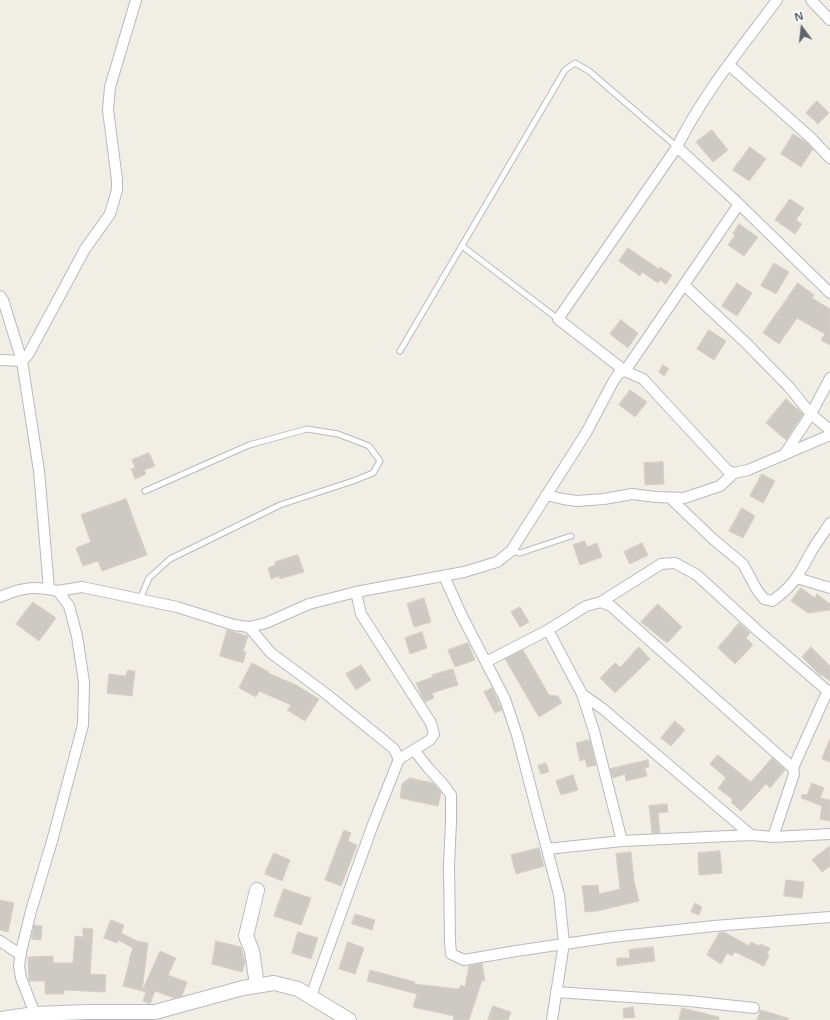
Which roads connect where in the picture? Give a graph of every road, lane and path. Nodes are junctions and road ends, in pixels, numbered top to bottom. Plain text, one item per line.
1 (136, 0) edge
2 (777, 0) edge
3 (811, 0) edge
4 (830, 20) edge
5 (729, 65) junction
6 (677, 147) junction
7 (830, 158) edge
8 (739, 204) junction
9 (462, 246) junction
10 (684, 285) junction
11 (830, 294) edge
12 (0, 296) edge
13 (558, 319) junction
14 (400, 351) dead end
15 (0, 360) edge
16 (22, 361) junction
17 (625, 371) junction
18 (830, 378) edge
19 (811, 414) junction
20 (830, 430) edge
21 (830, 435) edge
22 (784, 455) junction
23 (734, 473) junction
24 (145, 491) dead end
25 (546, 495) junction
26 (670, 498) junction
27 (830, 523) edge
28 (571, 536) dead end
29 (511, 551) junction
30 (444, 576) junction
31 (797, 578) junction
32 (830, 588) edge
33 (53, 590) junction
34 (356, 592) junction
35 (0, 597) edge
36 (140, 599) junction
37 (600, 602) junction
38 (249, 627) junction
39 (548, 630) junction
40 (486, 662) junction
41 (829, 692) edge
42 (582, 694) junction
43 (414, 750) junction
44 (399, 759) junction
45 (793, 768) junction
46 (830, 834) edge
47 (751, 835) junction
48 (773, 837) junction
49 (622, 841) junction
50 (547, 849) junction
51 (257, 890) dead end
52 (830, 917) edge
53 (0, 941) edge
54 (564, 943) junction
55 (21, 955) junction
56 (257, 985) junction
57 (556, 992) junction
58 (311, 996) junction
59 (754, 1008) dead end
60 (35, 1014) junction
61 (0, 1019) edge
62 (349, 1020) edge
63 (552, 1020) edge

1 - 16 street
2 - 5 street
3 - 4 street
5 - 6 street
5 - 7 street
6 - 8 street
6 - 9 lane
6 - 13 street
8 - 10 street
8 - 11 street
9 - 13 lane
9 - 14 lane
10 - 17 street
10 - 19 street
12 - 16 street
13 - 17 street
15 - 16 street
16 - 33 street
17 - 23 street
17 - 25 street
18 - 19 street
19 - 20 street
19 - 22 street
21 - 22 street
22 - 23 street
23 - 26 street
24 - 36 lane
25 - 26 street
25 - 29 street
26 - 31 street
27 - 31 street
28 - 29 lane
29 - 30 street
30 - 34 street
30 - 40 street
31 - 32 street
33 - 35 street
33 - 36 street
33 - 55 street
34 - 38 street
34 - 43 street
36 - 38 street
37 - 39 street
37 - 41 street
37 - 45 street
38 - 44 street
39 - 40 street
39 - 42 street
40 - 50 street
41 - 45 street
42 - 47 street
42 - 49 street
43 - 44 street
43 - 54 street
44 - 58 street
45 - 48 street
46 - 48 street
47 - 48 street
47 - 49 street
49 - 50 street
50 - 54 street
51 - 56 street
52 - 54 street
53 - 55 street
54 - 57 street
55 - 60 street
56 - 58 street
56 - 60 street
57 - 59 street
57 - 63 street
58 - 62 street
60 - 61 street

